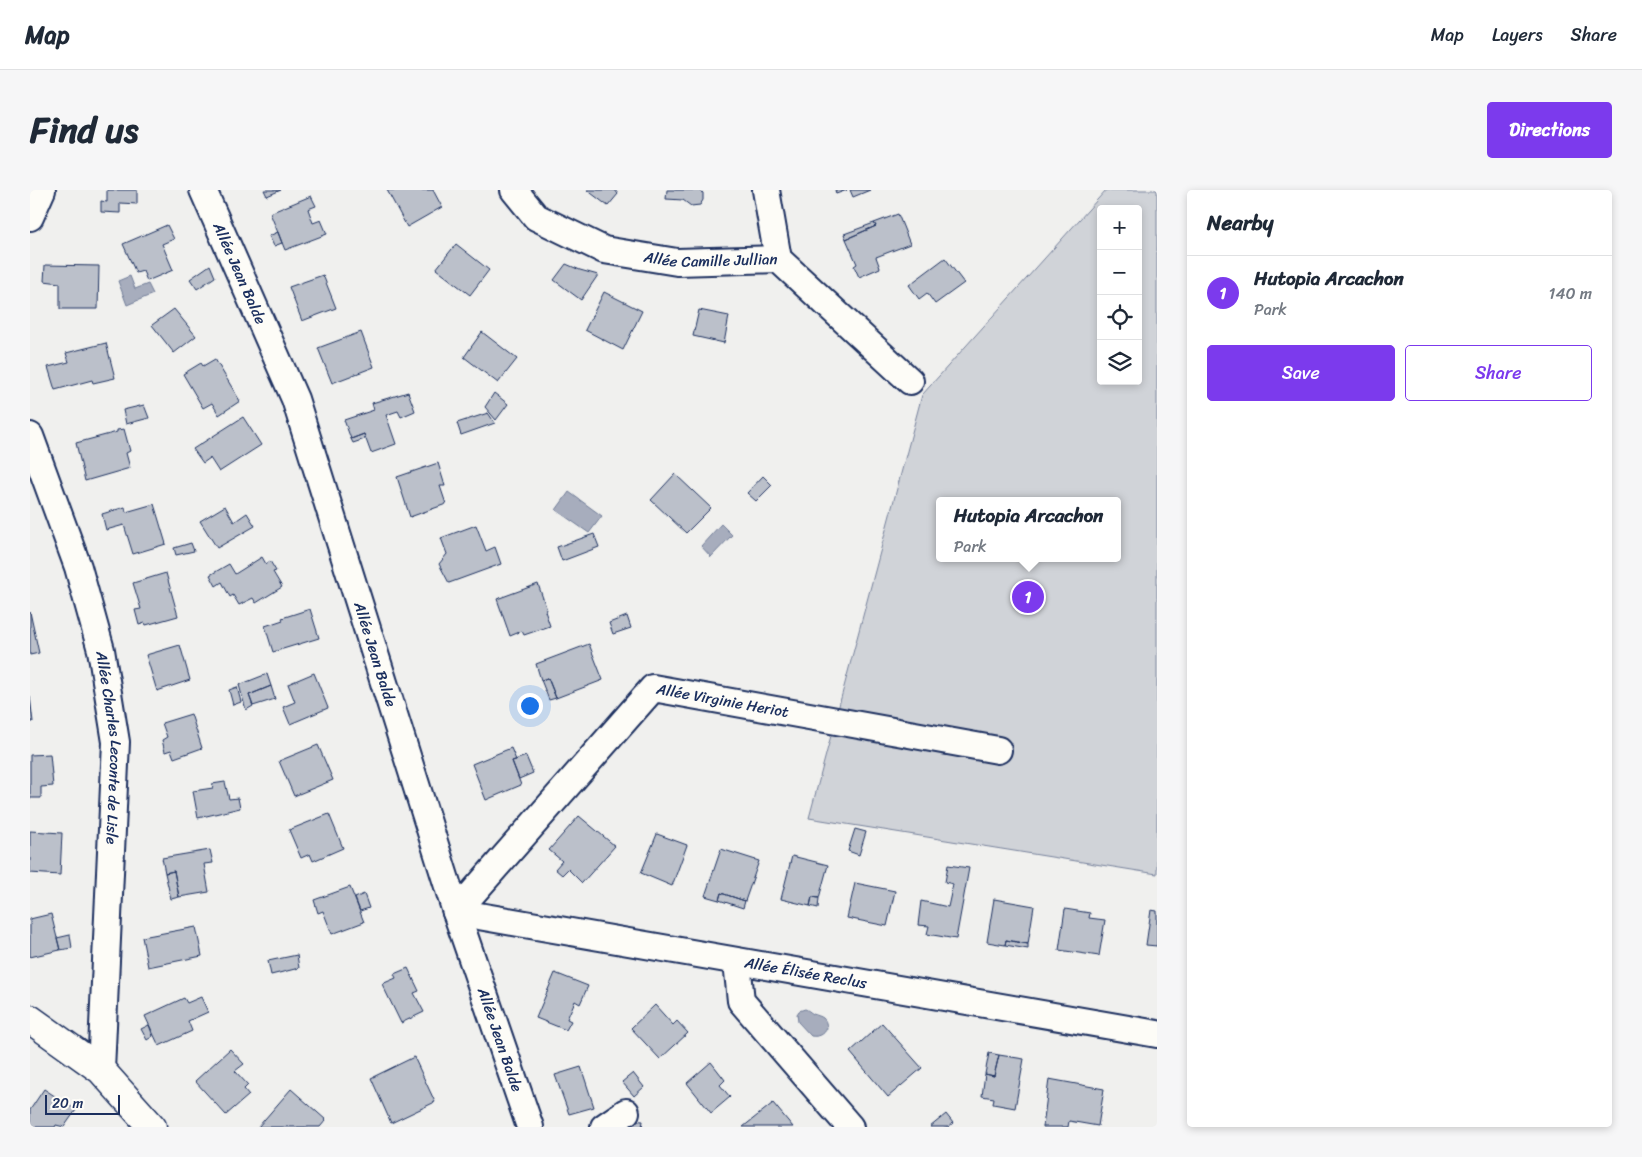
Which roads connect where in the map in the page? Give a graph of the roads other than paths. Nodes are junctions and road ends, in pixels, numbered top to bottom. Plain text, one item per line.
1 (42, 190) edge
2 (203, 190) edge
3 (514, 190) edge
4 (766, 190) edge
5 (30, 217) edge
6 (778, 259) junction
7 (910, 381) dead end
8 (30, 436) edge
9 (998, 750) dead end
10 (456, 912) junction
11 (737, 962) junction
12 (30, 1018) edge
13 (1157, 1034) edge
14 (101, 1070) junction
15 (626, 1112) dead end
16 (152, 1127) edge
17 (530, 1127) edge
18 (604, 1127) edge
19 (850, 1127) edge

1 - 5 street
2 - 10 street, Allée Jean Balde
3 - 6 street, Allée Camille Jullian
4 - 6 street
6 - 7 street, Allée Camille Jullian
8 - 14 street, Allée Charles Leconte de Lisle
9 - 10 street, Allée Virginie Heriot
10 - 11 street, Allée Élisée Reclus
10 - 17 street, Allée Jean Balde
11 - 13 street, Allée Élisée Reclus
11 - 19 street
12 - 14 main road
14 - 16 main road
15 - 18 street

